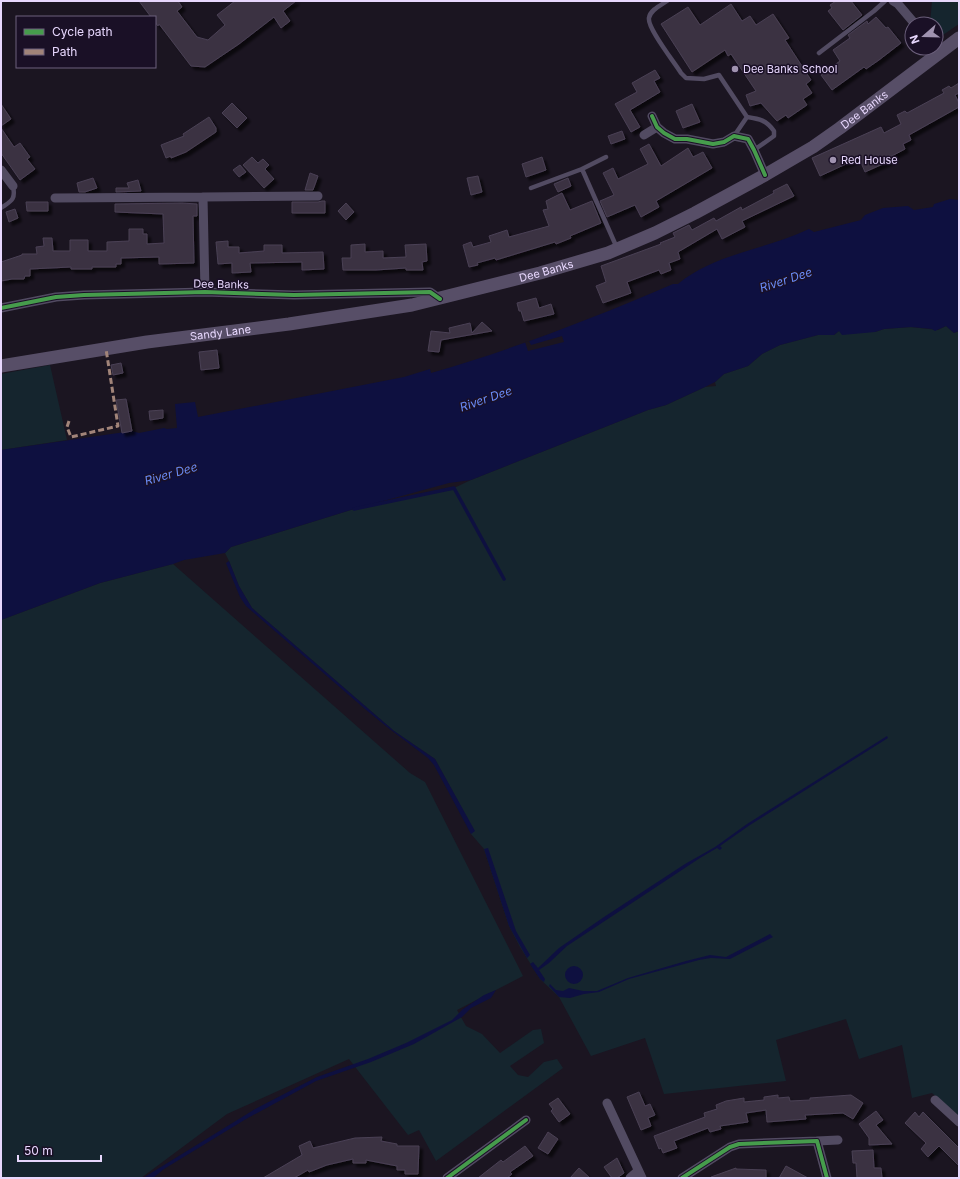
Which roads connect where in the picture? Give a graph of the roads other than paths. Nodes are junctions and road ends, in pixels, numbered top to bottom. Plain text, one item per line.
1 (667, 1) edge
2 (885, 1) edge
3 (894, 1) edge
4 (908, 16) edge
5 (959, 38) edge
6 (944, 47) edge
7 (819, 53) dead end
8 (930, 56) edge
9 (652, 116) dead end
10 (747, 117) junction
11 (657, 127) junction
12 (644, 135) dead end
13 (734, 136) junction
14 (754, 150) junction
15 (606, 157) dead end
16 (582, 169) junction
17 (1, 170) edge
18 (765, 175) junction
19 (13, 186) joint
20 (530, 188) dead end
21 (318, 196) dead end
22 (203, 197) junction
23 (56, 198) dead end
24 (1, 208) edge
25 (617, 249) junction
26 (205, 292) junction
27 (440, 299) junction
28 (1, 308) edge
29 (1, 366) edge
30 (935, 1100) dead end
31 (607, 1102) dead end
32 (526, 1120) dead end
33 (959, 1122) edge
34 (838, 1140) dead end
35 (817, 1141) junction
36 (640, 1174) edge
37 (447, 1178) edge
38 (630, 1178) edge
39 (682, 1178) edge
40 (827, 1178) edge

1 - 10 lane
2 - 7 lane
3 - 4 street
5 - 6 main road, Dee Banks
8 - 18 main road, Dee Banks
9 - 11 street
10 - 13 lane
10 - 14 lane
11 - 12 street
11 - 13 street
13 - 14 street
14 - 18 street
15 - 16 lane
16 - 20 lane
16 - 25 lane
17 - 19 street
18 - 25 main road, Dee Banks
19 - 24 lane
21 - 22 street
22 - 23 street
22 - 26 street
25 - 27 main road, Dee Banks
26 - 27 street, Dee Banks
26 - 28 street, Dee Banks
27 - 29 main road, Sandy Lane
30 - 33 street
31 - 36 street
32 - 37 street
34 - 35 street
35 - 39 street
35 - 40 street
36 - 38 street

